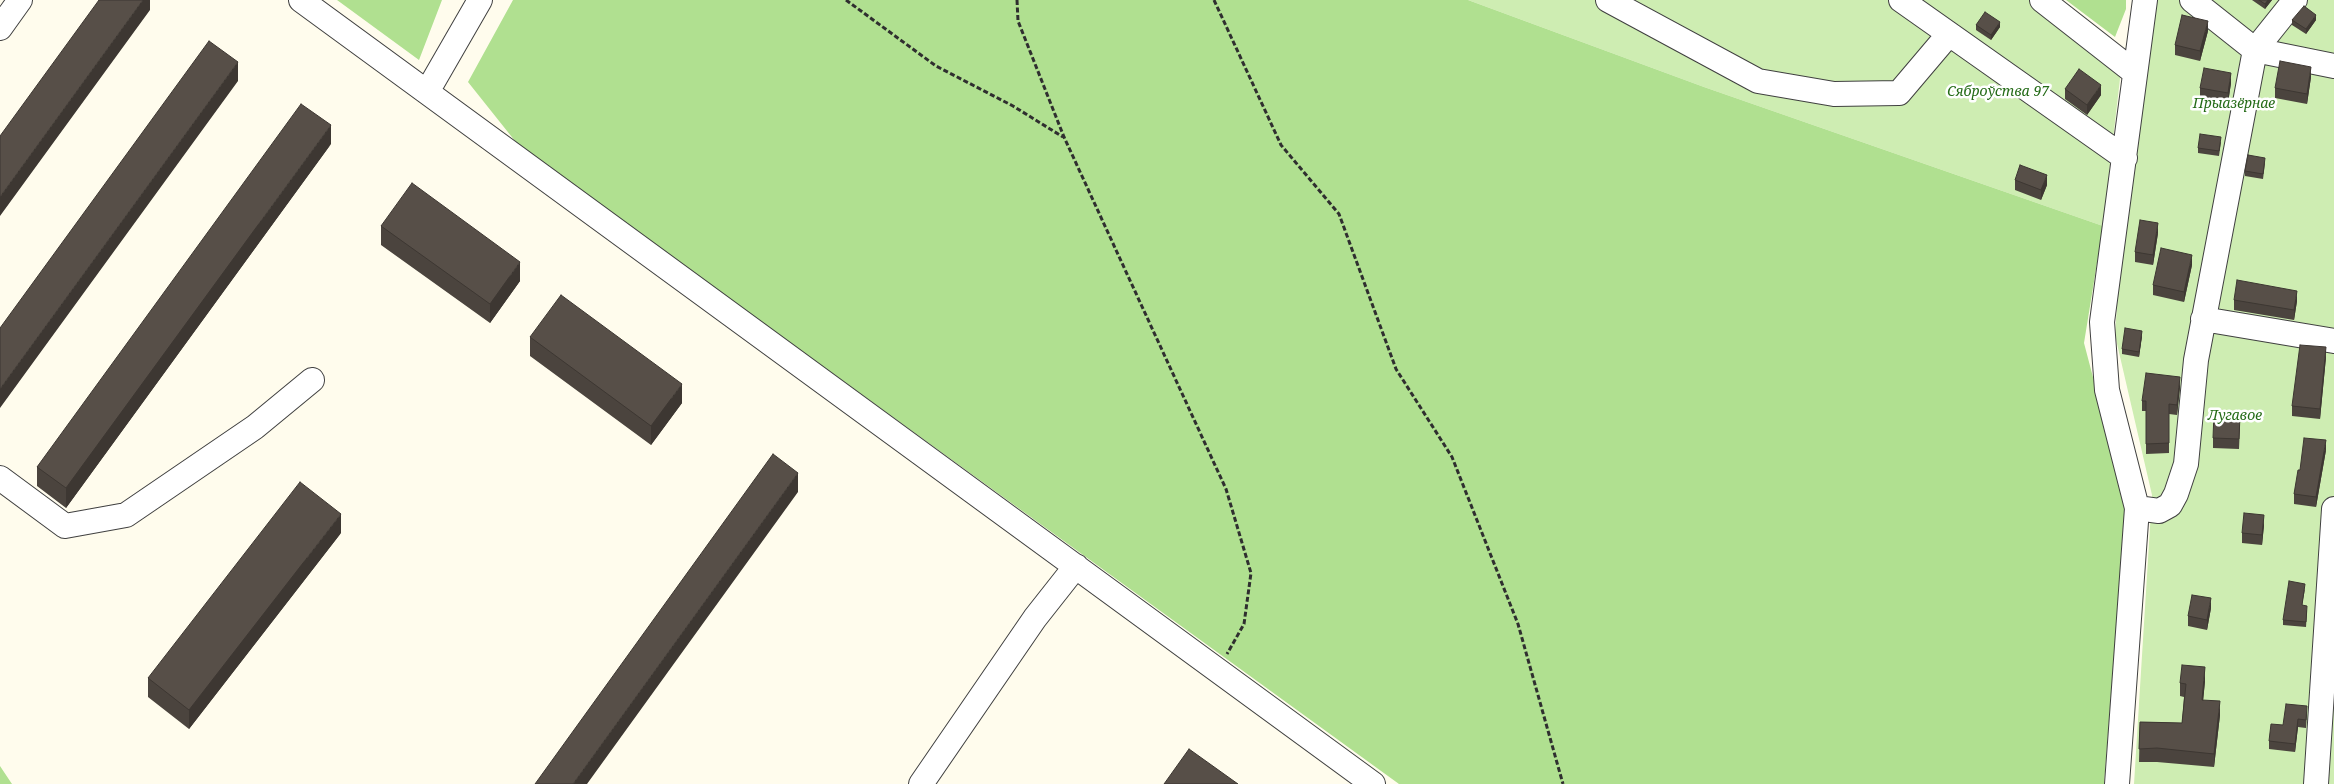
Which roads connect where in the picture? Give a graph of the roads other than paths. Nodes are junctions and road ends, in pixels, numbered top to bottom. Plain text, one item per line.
1 (20, 0) edge
2 (301, 0) edge
3 (480, 0) edge
4 (1608, 0) edge
5 (1901, 0) edge
6 (2042, 0) edge
7 (2145, 0) edge
8 (2192, 0) edge
9 (2295, 0) edge
10 (0, 28) edge
11 (1949, 34) junction
12 (2255, 50) junction
13 (2334, 66) edge
14 (2134, 72) junction
15 (427, 92) junction
16 (2125, 158) junction
17 (2204, 319) junction
18 (2334, 341) edge
19 (312, 380) dead end
20 (0, 478) edge
21 (2138, 508) junction
22 (2334, 510) edge
23 (1076, 566) junction
24 (921, 784) edge
25 (1373, 784) edge
26 (2117, 784) edge
27 (2316, 784) edge

1 - 10 street
2 - 15 street
3 - 15 street
4 - 11 street
5 - 11 street
6 - 14 street
7 - 14 street
8 - 12 street
9 - 12 street
11 - 16 street
12 - 13 street
12 - 17 street
14 - 16 street
15 - 23 street
16 - 21 street
17 - 18 street
17 - 21 street
19 - 20 street
21 - 26 street
22 - 27 street
23 - 24 street
23 - 25 street

